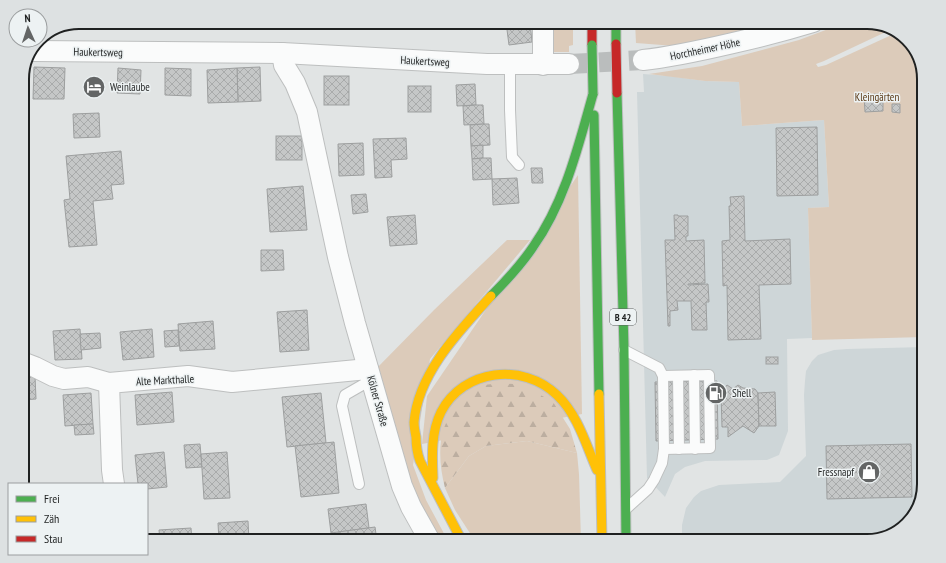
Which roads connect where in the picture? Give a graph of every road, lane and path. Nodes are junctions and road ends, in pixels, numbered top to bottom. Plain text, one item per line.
1 (543, 29) edge
2 (592, 29) edge
3 (616, 29) edge
4 (767, 29) edge
5 (38, 51) edge
6 (282, 53) junction
7 (643, 60) tunnel mouth
8 (570, 64) tunnel mouth
9 (510, 65) junction
10 (543, 65) junction
11 (593, 94) junction
12 (519, 165) dead end
13 (624, 349) junction
14 (29, 365) edge
15 (370, 374) junction
16 (663, 376) junction
17 (678, 376) junction
18 (694, 376) junction
19 (109, 383) junction
20 (664, 449) junction
21 (679, 449) junction
22 (695, 449) junction
23 (601, 480) junction
24 (114, 483) edge
25 (359, 484) dead end
26 (433, 487) junction
27 (625, 509) junction
28 (426, 534) edge
29 (458, 534) edge
30 (602, 534) edge
31 (626, 534) edge

1 - 10 street
2 - 11 highway, B 42, bridge
3 - 13 highway, B 42, bridge
4 - 7 street, Horchheimer Höhe
5 - 6 street, Haukertsweg
6 - 9 street, Haukertsweg
6 - 15 street, Kölner Straße
8 - 10 street, Haukertsweg
9 - 10 street, Haukertsweg
9 - 12 lane
11 - 23 highway, B 42
11 - 26 highway
13 - 16 lane
13 - 27 highway, B 42
14 - 19 street
15 - 19 street, Alte Markthalle
15 - 25 lane
15 - 28 street, Kölner Straße
16 - 17 lane
16 - 20 lane
17 - 18 lane
17 - 21 lane
18 - 22 lane
18 - 22 lane
19 - 24 street
20 - 21 lane
20 - 27 lane
21 - 22 lane
23 - 26 highway
23 - 30 highway, B 42
26 - 29 highway
27 - 31 highway, B 42

